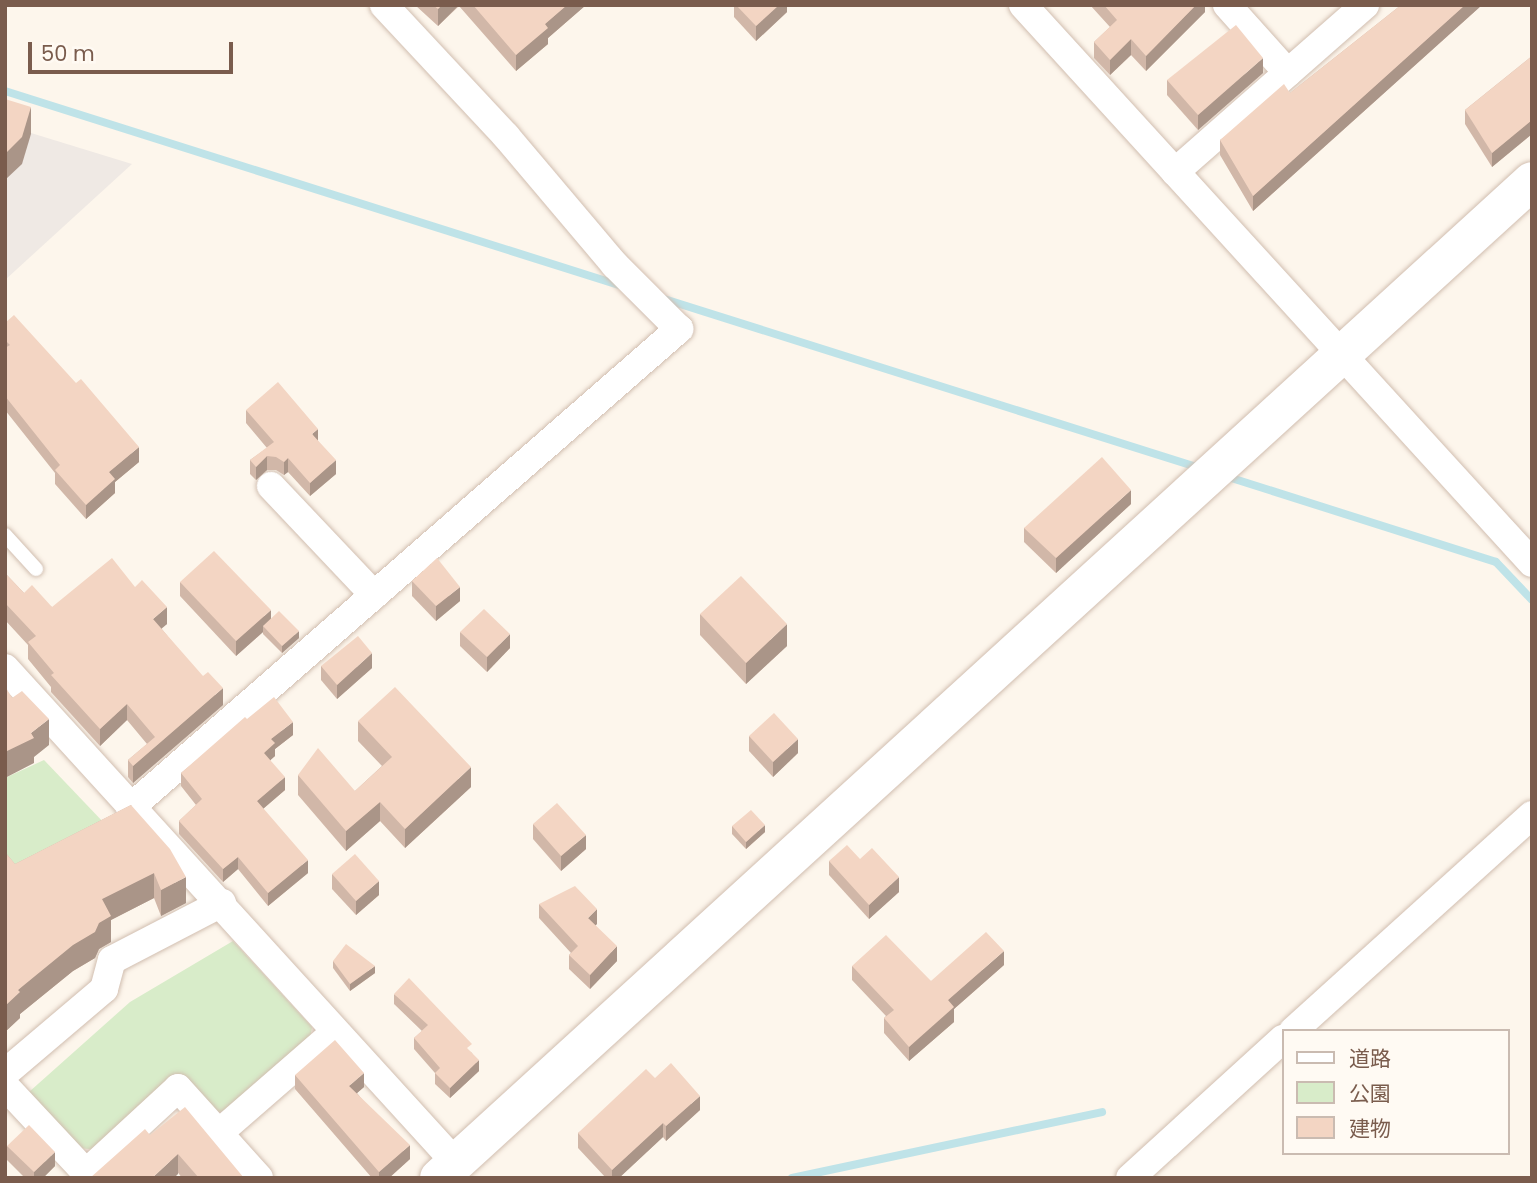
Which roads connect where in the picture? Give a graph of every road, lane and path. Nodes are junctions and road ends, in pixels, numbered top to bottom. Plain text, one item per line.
1 (384, 5) edge
2 (1023, 5) edge
3 (1227, 5) edge
4 (1365, 5) edge
5 (1288, 73) junction
6 (1175, 172) junction
7 (1532, 181) edge
8 (1343, 356) junction
9 (271, 486) dead end
10 (5, 536) edge
11 (1532, 563) edge
12 (36, 569) dead end
13 (374, 595) junction
14 (5, 668) edge
15 (130, 808) junction
16 (1532, 815) edge
17 (222, 903) junction
18 (1295, 1029) edge
19 (335, 1032) junction
20 (1282, 1040) edge
21 (5, 1073) edge
22 (5, 1086) edge
23 (220, 1132) junction
24 (447, 1173) edge
25 (88, 1175) edge
26 (259, 1178) edge
27 (1130, 1178) edge

1 - 13 street
2 - 6 street
3 - 5 street
4 - 5 street
5 - 6 street
6 - 8 street
7 - 8 street
8 - 11 street
8 - 24 street
9 - 13 street
10 - 12 lane
13 - 15 street
14 - 15 street
15 - 17 street
16 - 18 street
17 - 19 street
17 - 21 street
19 - 23 street
19 - 24 street
20 - 27 street
22 - 25 street
23 - 25 street
23 - 26 street

